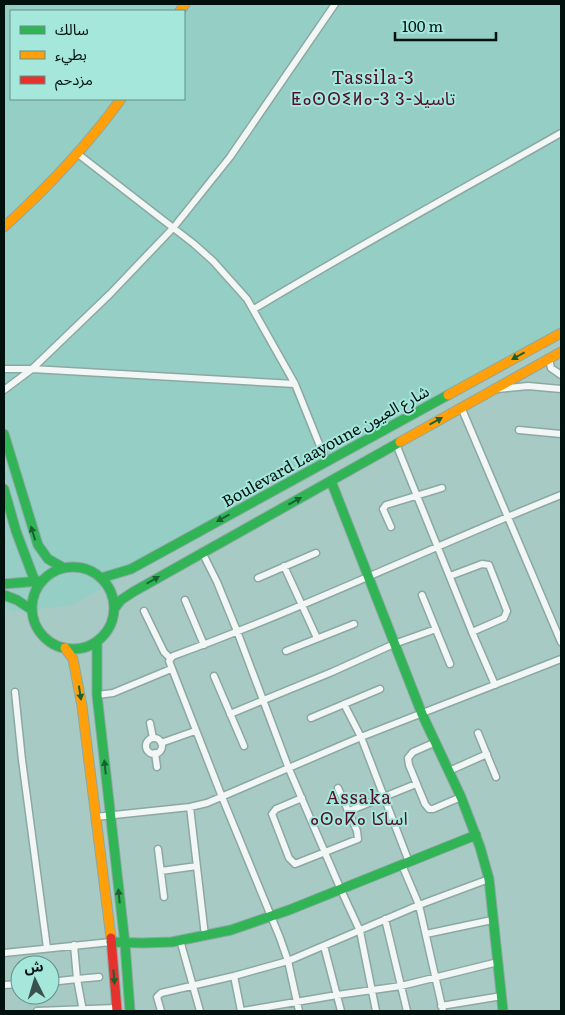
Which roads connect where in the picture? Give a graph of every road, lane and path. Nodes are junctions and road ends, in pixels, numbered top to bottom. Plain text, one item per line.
1 (334, 4) edge
2 (120, 100) edge
3 (561, 133) edge
4 (78, 154) junction
5 (174, 227) junction
6 (4, 228) edge
7 (254, 309) junction
8 (561, 333) edge
9 (561, 352) edge
10 (549, 359) junction
11 (4, 369) edge
12 (32, 369) junction
13 (561, 375) edge
14 (295, 384) junction
15 (4, 390) edge
16 (492, 390) junction
17 (561, 390) edge
18 (461, 407) junction
19 (519, 430) dead end
20 (4, 434) edge
21 (561, 434) edge
22 (396, 444) junction
23 (326, 461) junction
24 (331, 480) junction
25 (442, 488) dead end
26 (4, 489) edge
27 (417, 495) junction
28 (561, 495) edge
29 (507, 516) junction
30 (391, 527) dead end
31 (438, 548) junction
32 (202, 552) junction
33 (316, 553) dead end
34 (284, 566) junction
35 (64, 568) junction
36 (368, 576) junction
37 (450, 576) junction
38 (101, 578) junction
39 (258, 578) dead end
40 (38, 583) junction
41 (4, 584) edge
42 (4, 595) edge
43 (422, 596) dead end
44 (184, 600) dead end
45 (302, 605) junction
46 (114, 608) junction
47 (32, 610) junction
48 (144, 611) dead end
49 (354, 624) dead end
50 (436, 629) junction
51 (236, 631) junction
52 (472, 632) junction
53 (317, 638) junction
54 (97, 641) junction
55 (561, 642) edge
56 (394, 644) junction
57 (204, 645) junction
58 (65, 648) junction
59 (286, 651) dead end
60 (170, 658) junction
61 (561, 659) edge
62 (450, 664) dead end
63 (171, 669) junction
64 (214, 676) dead end
65 (495, 685) junction
66 (380, 689) dead end
67 (15, 692) dead end
68 (97, 695) junction
69 (263, 700) junction
70 (344, 704) junction
71 (230, 714) junction
72 (422, 714) junction
73 (312, 718) dead end
74 (150, 723) dead end
75 (195, 731) junction
76 (478, 733) dead end
77 (361, 737) junction
78 (153, 738) junction
79 (436, 742) junction
80 (161, 743) junction
81 (244, 746) dead end
82 (155, 753) junction
83 (487, 754) junction
84 (157, 767) dead end
85 (289, 769) junction
86 (449, 771) junction
87 (496, 777) dead end
88 (416, 784) junction
89 (338, 788) dead end
90 (222, 797) junction
91 (461, 797) junction
92 (302, 798) junction
93 (383, 798) junction
94 (190, 807) junction
95 (349, 811) junction
96 (110, 815) junction
97 (95, 817) junction
98 (476, 835) junction
99 (158, 849) dead end
100 (325, 852) junction
101 (406, 864) junction
102 (197, 866) junction
103 (161, 870) junction
104 (489, 879) junction
105 (341, 890) junction
106 (164, 897) dead end
107 (418, 905) junction
108 (272, 917) junction
109 (385, 920) junction
110 (492, 920) junction
111 (360, 931) junction
112 (426, 934) junction
113 (205, 936) junction
114 (180, 940) junction
115 (111, 942) junction
116 (124, 944) junction
117 (74, 945) junction
118 (324, 946) junction
119 (47, 948) junction
120 (4, 952) edge
121 (288, 961) junction
122 (498, 962) junction
123 (234, 976) junction
124 (99, 977) dead end
125 (434, 977) junction
126 (77, 979) junction
127 (60, 981) edge
128 (194, 986) junction
129 (401, 986) junction
130 (371, 991) junction
131 (337, 995) junction
132 (502, 996) junction
133 (297, 1001) junction
134 (116, 1009) edge
135 (442, 1009) edge
136 (82, 1010) edge
137 (37, 1011) edge
138 (130, 1011) edge
139 (161, 1011) edge
140 (200, 1011) edge
141 (242, 1011) edge
142 (299, 1011) edge
143 (340, 1011) edge
144 (376, 1011) edge
145 (407, 1011) edge
146 (504, 1011) edge

1 - 5 street
2 - 4 street
3 - 7 street
4 - 5 street
4 - 6 street
5 - 7 street
5 - 12 street
7 - 14 street
8 -> 23 street, Boulevard Laayoune شارع العيون
9 - 10 street, Boulevard Laayoune شارع العيون
10 - 13 street
10 - 16 street, Boulevard Laayoune شارع العيون
11 - 12 street
12 - 14 street
12 - 15 street
14 - 23 street
16 - 17 street
16 - 18 street, Boulevard Laayoune شارع العيون
22 -> 18 street, Boulevard Laayoune شارع العيون
18 - 29 street
19 - 21 street
35 -> 20 street
22 - 24 street, Boulevard Laayoune شارع العيون
22 - 27 street
23 -> 38 street, Boulevard Laayoune شارع العيون
32 -> 24 street, Boulevard Laayoune شارع العيون
24 - 36 street
25 - 27 street
26 - 40 street
27 - 30 street
27 - 31 street
28 - 29 street
29 - 31 street
29 - 55 street
31 - 36 street
31 - 37 street
46 -> 32 street, Boulevard Laayoune شارع العيون
32 - 51 street
33 - 34 street
34 - 39 street
34 - 45 street
35 - 38 street
35 - 40 street
36 - 45 street
36 - 56 street
37 - 52 street
37 - 52 street
38 - 46 street
40 - 41 street
40 - 47 street
42 - 47 street
43 - 50 street
44 - 57 street
45 - 51 street
45 - 53 street
46 - 54 street
47 - 58 street
48 - 60 street
49 - 53 street
50 - 56 street
50 - 62 street
51 - 57 street
51 - 69 street
52 - 65 street
53 - 59 street
54 - 58 street
54 - 68 street
56 - 69 street
56 - 72 street
57 - 60 street
58 -> 97 street
60 - 63 street
61 - 65 street
63 - 68 street
63 - 75 street
64 - 71 street
65 - 72 street
66 - 70 street
67 - 119 street
96 -> 68 street
69 - 71 street
69 - 85 street
70 - 73 street
70 - 77 street
71 - 81 street
72 - 77 street
72 - 79 street
74 - 78 street
75 - 80 street
75 - 90 street
76 - 83 street
77 - 85 street
77 - 93 street
78 - 80 street
78 - 82 street
79 - 86 street
79 - 88 street
80 - 82 street
82 - 84 street
83 - 86 street
83 - 87 street
85 - 90 street
85 - 92 street
86 - 91 street
88 - 91 street
88 - 93 street
89 - 95 street
90 - 94 street
90 - 108 street
91 - 98 street
92 - 100 street
92 - 100 street
93 - 95 street
93 - 101 street
94 - 96 street
94 - 102 street
95 - 100 street
96 - 97 street
116 -> 96 street
97 - 115 street
98 - 101 street
98 - 104 street
99 - 103 street
100 - 105 street
101 - 105 street
101 - 107 street
102 - 103 street
102 - 113 street
103 - 106 street
104 - 107 street
104 - 110 street
105 - 108 street
105 - 111 street
107 - 109 street
107 - 112 street
108 - 113 street
108 - 121 street
109 - 111 street
109 - 129 street
110 - 112 street
110 - 122 street
111 - 118 street
111 - 130 street
112 - 125 street
113 - 114 street
114 - 116 street
114 - 128 street
115 - 116 street
115 - 117 street
115 -> 134 street
116 - 138 street
117 - 119 street
117 - 126 street
118 - 121 street
118 - 131 street
119 - 120 street
121 - 123 street
121 - 133 street
122 - 125 street
122 - 132 street
123 - 128 street
123 - 141 street
124 - 126 street
125 - 129 street
125 - 135 street
126 - 127 street
126 - 136 street
128 - 139 street
128 - 140 street
129 - 130 street
129 - 145 street
130 - 131 street
130 - 144 street
131 - 133 street
131 - 143 street
132 - 135 street
132 - 146 street
133 - 141 street
133 - 142 street
134 - 136 street
136 - 137 street

